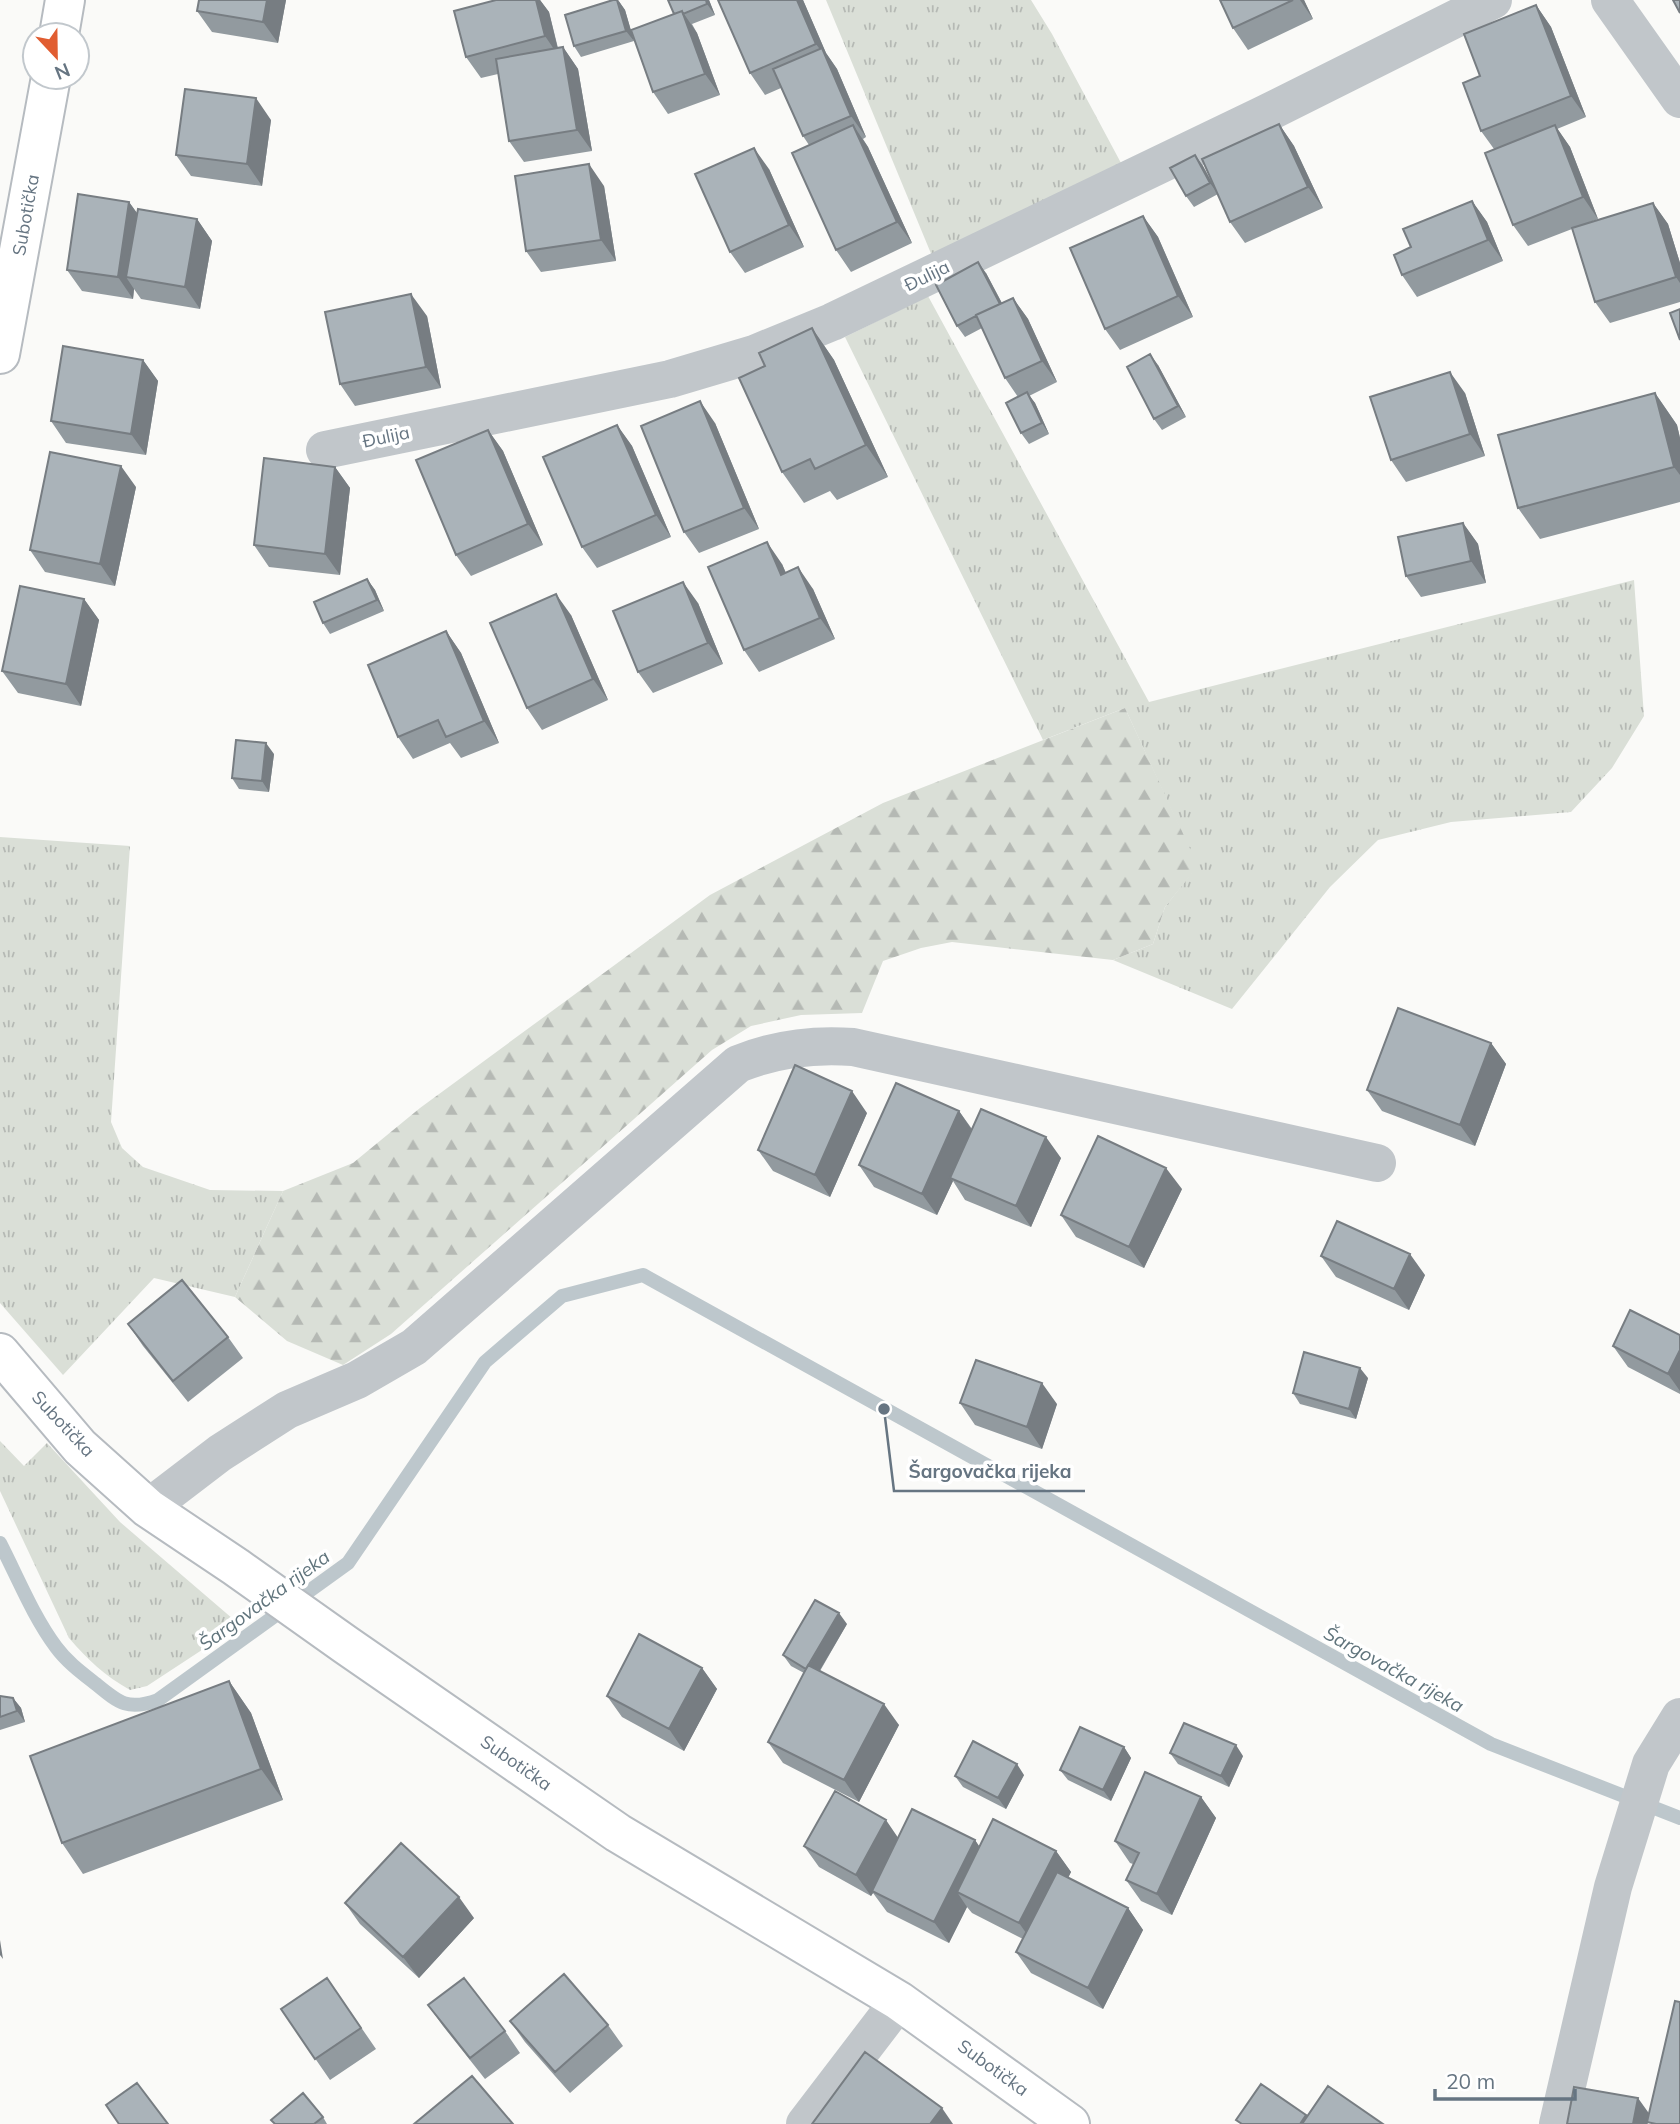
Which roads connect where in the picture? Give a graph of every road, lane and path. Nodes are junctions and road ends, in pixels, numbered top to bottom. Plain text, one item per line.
1 (65, 0) edge
2 (1493, 0) edge
3 (1610, 0) edge
4 (61, 21) edge
5 (48, 91) edge
6 (1680, 99) edge
7 (0, 354) edge
8 (325, 450) dead end
9 (1377, 1163) dead end
10 (0, 1353) edge
11 (148, 1508) junction
12 (1680, 1717) edge
13 (899, 2001) junction
14 (804, 2124) edge
15 (1070, 2124) edge
16 (1558, 2124) edge

1 - 4 street
2 - 8 street, Đulija
3 - 6 street
5 - 7 street, Subotička
9 - 11 street
10 - 11 street, Subotička
11 - 13 street, Subotička
12 - 16 street
13 - 14 street
13 - 15 street, Subotička

